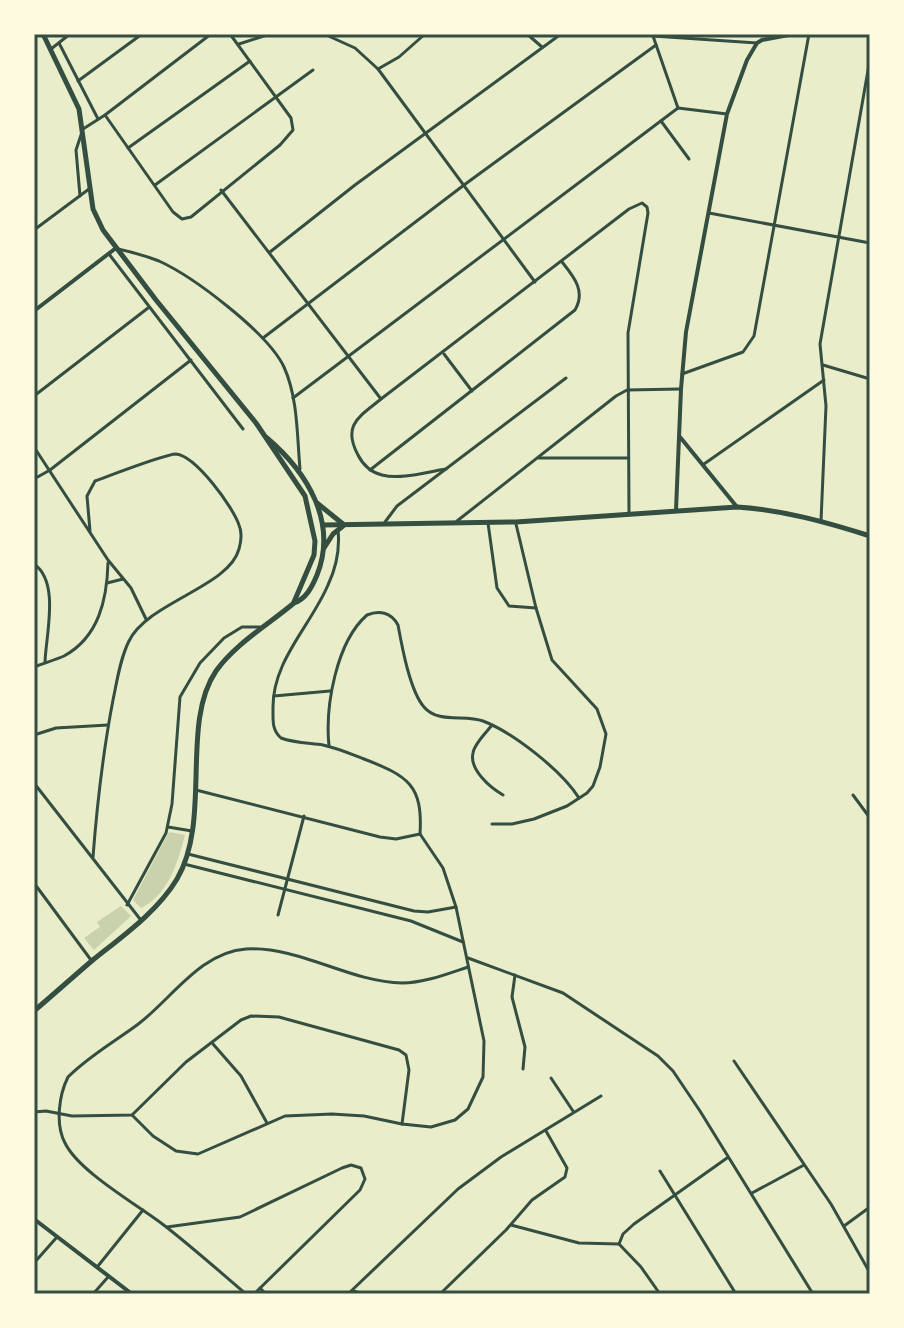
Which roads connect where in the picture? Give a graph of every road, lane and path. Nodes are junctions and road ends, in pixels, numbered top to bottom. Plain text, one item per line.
1 (43, 34) edge
2 (70, 34) edge
3 (142, 34) edge
4 (211, 34) edge
5 (230, 34) edge
6 (270, 34) edge
7 (324, 34) edge
8 (425, 34) edge
9 (527, 34) edge
10 (561, 34) edge
11 (759, 34) edge
12 (794, 34) edge
13 (809, 34) edge
14 (653, 35) edge
15 (760, 42) junction
16 (59, 43) junction
17 (238, 45) junction
18 (656, 45) junction
19 (543, 48) junction
20 (50, 50) junction
21 (870, 59) edge
22 (250, 61) junction
23 (378, 69) junction
24 (313, 70) dead end
25 (78, 81) junction
26 (275, 97) junction
27 (678, 108) junction
28 (727, 114) junction
29 (105, 115) junction
30 (98, 119) junction
31 (661, 121) junction
32 (83, 129) junction
33 (427, 133) junction
34 (128, 148) junction
35 (689, 159) dead end
36 (155, 185) junction
37 (464, 185) junction
38 (89, 189) junction
39 (221, 190) junction
40 (80, 196) junction
41 (709, 213) junction
42 (774, 224) junction
43 (34, 230) edge
44 (837, 237) junction
45 (503, 239) junction
46 (870, 243) edge
47 (116, 248) junction
48 (270, 252) junction
49 (109, 254) junction
50 (562, 262) junction
51 (535, 282) junction
52 (307, 304) junction
53 (148, 307) junction
54 (35, 309) edge
55 (263, 338) junction
56 (444, 354) junction
57 (348, 357) junction
58 (191, 360) junction
59 (823, 365) junction
60 (682, 374) junction
61 (566, 378) dead end
62 (870, 379) edge
63 (824, 380) junction
64 (224, 383) junction
65 (681, 389) junction
66 (627, 390) junction
67 (472, 391) junction
68 (216, 392) junction
69 (34, 396) edge
70 (293, 398) junction
71 (381, 399) junction
72 (243, 429) dead end
73 (680, 437) junction
74 (267, 438) junction
75 (34, 447) edge
76 (539, 458) junction
77 (628, 458) junction
78 (704, 464) junction
79 (446, 469) junction
80 (50, 470) junction
81 (370, 470) junction
82 (300, 473) junction
83 (34, 479) edge
84 (317, 503) junction
85 (737, 507) junction
86 (676, 510) junction
87 (311, 512) junction
88 (629, 514) junction
89 (821, 521) junction
90 (516, 522) junction
91 (454, 523) junction
92 (488, 523) junction
93 (323, 525) junction
94 (344, 525) junction
95 (384, 525) junction
96 (338, 530) junction
97 (90, 531) junction
98 (870, 536) edge
99 (315, 541) junction
100 (324, 549) junction
101 (108, 560) junction
102 (34, 564) edge
103 (123, 579) junction
104 (107, 583) junction
105 (294, 603) junction
106 (536, 608) junction
107 (146, 619) junction
108 (265, 627) junction
109 (45, 662) junction
110 (34, 667) edge
111 (330, 691) junction
112 (273, 696) junction
113 (108, 725) junction
114 (492, 725) junction
115 (34, 735) edge
116 (329, 746) junction
117 (34, 783) edge
118 (196, 790) junction
119 (503, 795) dead end
120 (853, 795) dead end
121 (579, 798) junction
122 (304, 816) junction
123 (870, 818) edge
124 (492, 824) dead end
125 (167, 826) junction
126 (192, 831) junction
127 (420, 834) junction
128 (188, 854) junction
129 (93, 857) junction
130 (184, 864) junction
131 (289, 879) junction
132 (34, 883) edge
133 (287, 888) junction
134 (349, 895) junction
135 (347, 904) junction
136 (127, 905) junction
137 (456, 907) junction
138 (278, 915) dead end
139 (141, 920) junction
140 (463, 942) junction
141 (467, 958) junction
142 (92, 961) junction
143 (468, 967) junction
144 (515, 975) junction
145 (34, 1011) edge
146 (213, 1044) junction
147 (734, 1061) dead end
148 (523, 1069) dead end
149 (551, 1078) dead end
150 (601, 1096) dead end
151 (34, 1112) edge
152 (573, 1112) junction
153 (60, 1113) junction
154 (132, 1115) junction
155 (267, 1123) junction
156 (402, 1124) junction
157 (546, 1130) junction
158 (727, 1158) junction
159 (804, 1165) junction
160 (660, 1171) dead end
161 (752, 1193) junction
162 (675, 1195) junction
163 (870, 1207) edge
164 (143, 1210) junction
165 (34, 1219) edge
166 (511, 1225) junction
167 (844, 1226) junction
168 (167, 1227) junction
169 (57, 1237) junction
170 (619, 1244) junction
171 (34, 1263) edge
172 (97, 1268) junction
173 (870, 1273) edge
174 (109, 1276) junction
175 (260, 1288) junction
176 (349, 1292) edge
177 (93, 1294) edge
178 (132, 1294) edge
179 (246, 1294) edge
180 (254, 1294) edge
181 (266, 1294) edge
182 (365, 1294) edge
183 (440, 1294) edge
184 (660, 1294) edge
185 (736, 1294) edge
186 (813, 1294) edge

1 - 20 main road
2 - 16 street
3 - 25 street
4 - 29 street
5 - 17 street
6 - 17 street
7 - 23 street
8 - 23 street
9 - 19 street
10 - 19 street
11 - 15 street
12 - 15 street
13 - 42 street
14 - 15 street
14 - 18 street
15 - 28 street
16 - 20 street
16 - 25 street
17 - 22 street
18 - 27 street
18 - 37 street
19 - 33 street
20 - 32 main road
21 - 44 street
22 - 26 street
22 - 34 street
23 - 33 street
24 - 26 street
25 - 30 street
26 - 36 street
26 - 39 street
27 - 28 street
27 - 31 street
28 - 41 street
29 - 30 street
29 - 34 street
30 - 32 street
31 - 35 street
31 - 45 street
32 - 38 main road
32 - 40 street
33 - 37 street
33 - 48 street
34 - 36 street
36 - 39 street
37 - 45 street
37 - 52 street
38 - 40 street
38 - 47 main road
39 - 48 street
40 - 43 street
41 - 42 street
41 - 60 street
42 - 44 street
42 - 60 street
44 - 46 street
44 - 59 street
45 - 51 street
45 - 57 street
47 - 49 street
47 - 55 street
47 - 64 main road
48 - 52 street
49 - 53 street
49 - 54 street
50 - 51 street
50 - 66 street
50 - 67 street
51 - 56 street
52 - 55 street
52 - 57 street
53 - 58 street
53 - 69 street
55 - 70 street
56 - 67 street
56 - 71 street
57 - 70 street
57 - 71 street
58 - 68 street
58 - 80 street
59 - 62 street
59 - 63 street
60 - 65 street
61 - 79 street
63 - 78 street
63 - 89 street
64 - 68 street
64 - 74 main road
65 - 66 street
65 - 73 street
66 - 76 street
66 - 77 street
67 - 81 street
68 - 72 street
70 - 82 street
71 - 81 street
73 - 78 street
73 - 86 street
74 - 82 main road
74 - 87 main road
75 - 80 street
76 - 77 street
76 - 91 street
77 - 88 street
78 - 85 street
79 - 81 street
79 - 95 street
80 - 83 street
80 - 97 street
82 - 84 main road
84 - 93 main road
84 - 94 main road
85 - 86 main road
85 - 89 main road
86 - 88 main road
87 - 93 main road
87 - 99 main road
88 - 90 main road
89 - 98 main road
90 - 92 main road
90 - 106 street
91 - 92 main road
91 - 95 main road
92 - 106 street
93 - 94 main road
93 - 99 main road
93 - 100 main road
94 - 95 main road
94 - 96 main road
96 - 100 main road
96 - 112 street
97 - 101 street
97 - 107 street
99 - 105 main road
100 - 105 main road
101 - 103 street
101 - 104 street
102 - 109 street
103 - 104 street
103 - 107 street
104 - 109 street
105 - 108 main road
106 - 121 street
107 - 113 street
108 - 118 main road
108 - 125 street
109 - 110 street
111 - 112 street
111 - 114 street
111 - 116 street
112 - 116 street
113 - 115 street
113 - 129 street
114 - 119 street
114 - 121 street
116 - 127 street
117 - 129 street
118 - 122 street
118 - 126 main road
120 - 123 street
121 - 124 street
122 - 127 street
122 - 131 street
125 - 126 street
125 - 136 street
126 - 128 main road
127 - 137 street
128 - 130 main road
128 - 131 street
129 - 136 street
130 - 133 street
130 - 139 main road
131 - 133 street
131 - 134 street
132 - 142 street
133 - 135 street
133 - 138 street
134 - 135 street
134 - 137 street
135 - 140 street
136 - 139 street
137 - 140 street
139 - 142 main road
140 - 141 street
141 - 143 street
141 - 144 street
142 - 145 main road
143 - 153 street
143 - 156 street
144 - 148 street
144 - 158 street
146 - 154 street
146 - 155 street
146 - 156 street
147 - 159 street
149 - 152 street
150 - 152 street
151 - 153 street
152 - 157 street
153 - 154 street
153 - 164 street
154 - 155 street
155 - 156 street
157 - 166 street
157 - 176 street
158 - 161 street
158 - 162 street
159 - 161 street
159 - 167 street
160 - 162 street
161 - 186 street
162 - 170 street
162 - 185 street
163 - 167 street
164 - 168 street
164 - 172 street
165 - 169 street
166 - 170 street
166 - 183 street
167 - 173 street
168 - 175 street
168 - 179 street
169 - 171 street
169 - 172 street
170 - 184 street
172 - 174 street
174 - 177 street
174 - 178 street
175 - 180 street
175 - 181 street
176 - 182 street

